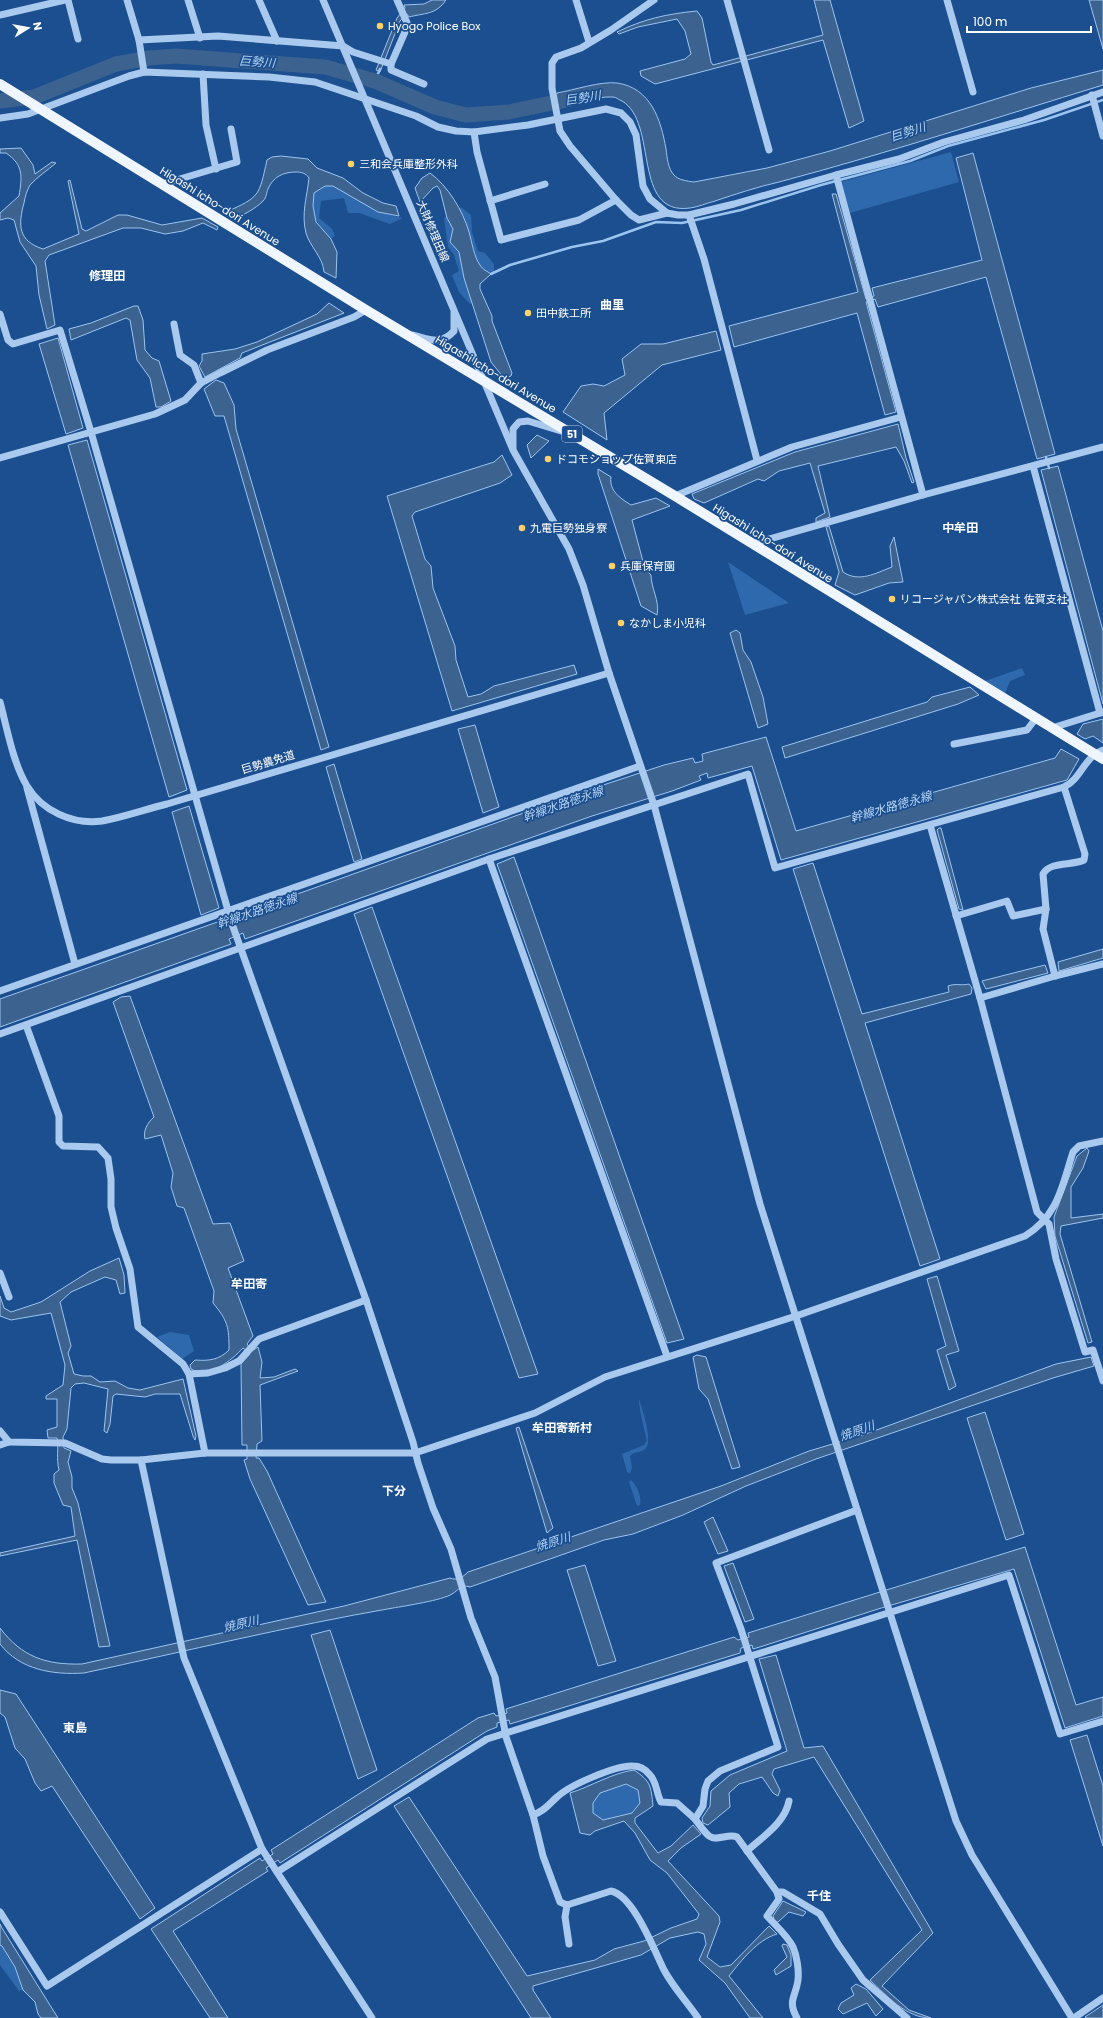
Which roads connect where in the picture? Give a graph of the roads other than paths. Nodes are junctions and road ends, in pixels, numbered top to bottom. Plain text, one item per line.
1 (65, 0) edge
2 (127, 0) edge
3 (188, 0) edge
4 (259, 0) edge
5 (323, 0) edge
6 (398, 0) edge
7 (576, 0) edge
8 (654, 0) edge
9 (727, 0) edge
10 (947, 0) edge
11 (0, 16) edge
12 (200, 38) junction
13 (78, 39) dead end
14 (139, 40) junction
15 (277, 41) junction
16 (589, 42) junction
17 (343, 46) junction
18 (385, 62) junction
19 (144, 72) junction
20 (203, 74) junction
21 (424, 84) dead end
22 (2, 85) edge
23 (973, 92) dead end
24 (1103, 92) edge
25 (363, 95) junction
26 (1092, 95) junction
27 (41, 109) junction
28 (0, 118) edge
29 (557, 119) junction
30 (231, 129) dead end
31 (474, 132) junction
32 (1103, 136) edge
33 (769, 150) dead end
34 (216, 169) junction
35 (837, 179) junction
36 (163, 184) junction
37 (546, 184) dead end
38 (616, 200) junction
39 (490, 201) junction
40 (667, 213) junction
41 (690, 220) junction
42 (454, 309) junction
43 (366, 310) junction
44 (0, 314) edge
45 (174, 324) dead end
46 (406, 334) junction
47 (484, 380) junction
48 (201, 383) junction
49 (901, 417) junction
50 (91, 432) junction
51 (575, 435) junction
52 (1103, 447) edge
53 (513, 450) junction
54 (0, 458) edge
55 (757, 460) junction
56 (1033, 466) junction
57 (923, 495) junction
58 (675, 496) junction
59 (752, 544) junction
60 (609, 673) junction
61 (0, 702) edge
62 (1101, 713) edge
63 (1036, 718) junction
64 (1052, 728) junction
65 (954, 744) dead end
66 (1100, 754) edge
67 (640, 766) junction
68 (27, 786) junction
69 (1064, 787) junction
70 (195, 795) junction
71 (654, 805) junction
72 (930, 825) junction
73 (489, 859) junction
74 (1046, 909) junction
75 (228, 912) junction
76 (956, 916) junction
77 (240, 947) junction
78 (75, 964) junction
79 (1103, 964) edge
80 (1054, 976) junction
81 (0, 991) edge
82 (980, 998) junction
83 (26, 1025) junction
84 (0, 1034) edge
85 (1103, 1141) edge
86 (1045, 1220) junction
87 (0, 1273) edge
88 (9, 1297) dead end
89 (366, 1300) junction
90 (796, 1316) junction
91 (667, 1356) junction
92 (1100, 1369) edge
93 (189, 1374) junction
94 (1103, 1381) edge
95 (0, 1431) edge
96 (9, 1442) junction
97 (0, 1445) edge
98 (205, 1453) junction
99 (415, 1453) junction
100 (141, 1460) junction
101 (857, 1510) junction
102 (889, 1612) junction
103 (748, 1652) junction
104 (1103, 1721) edge
105 (505, 1732) junction
106 (789, 1801) dead end
107 (533, 1815) junction
108 (695, 1819) junction
109 (747, 1851) junction
110 (264, 1852) junction
111 (275, 1869) junction
112 (777, 1892) junction
113 (567, 1905) junction
114 (0, 1912) edge
115 (569, 1944) dead end
116 (1103, 1998) edge
117 (372, 2018) edge
118 (698, 2018) edge
119 (797, 2018) edge
120 (906, 2018) edge
121 (1073, 2018) edge

1 - 11 street
1 - 13 street
2 - 14 street
3 - 12 street
4 - 15 street
5 - 17 street
6 - 18 street
7 - 16 street
8 - 16 street
9 - 33 street
10 - 23 street
12 - 14 street
12 - 15 street
14 - 19 street
15 - 17 street
16 - 29 street
17 - 18 street
17 - 25 street, 大財修理田線
18 - 21 street
19 - 20 street
19 - 27 street
20 - 25 street
20 - 34 street
22 - 27 main road, Higashi Icho-dori Avenue / 51
24 - 26 street
25 - 31 street
25 - 42 street, 大財修理田線
26 - 32 street
26 - 35 street
27 - 28 street
27 - 36 main road, Higashi Icho-dori Avenue / 51
29 - 31 street
29 - 38 street
29 - 40 street
30 - 34 street
31 - 39 street
34 - 36 street
35 - 41 street
35 - 49 street
36 - 43 main road, Higashi Icho-dori Avenue / 51
37 - 39 street
38 - 39 street
38 - 40 street
40 - 41 street
41 - 55 street
42 - 46 street
42 - 47 street, 大財修理田線
43 - 46 main road, Higashi Icho-dori Avenue / 51
43 - 48 street
44 - 50 street
45 - 48 street
46 - 47 main road, Higashi Icho-dori Avenue / 51
47 - 51 main road, Higashi Icho-dori Avenue / 51
47 - 53 street, 大財修理田線
48 - 50 street
49 - 55 street
49 - 57 street
50 - 54 street
50 - 70 street
51 - 53 street
51 - 58 main road, Higashi Icho-dori Avenue / 51
52 - 56 street
53 - 60 street, 大財修理田線
55 - 58 street
56 - 57 street
56 - 62 street
57 - 59 street
58 - 59 main road, Higashi Icho-dori Avenue / 51
59 - 63 main road, Higashi Icho-dori Avenue / 51
60 - 67 street, 大財修理田線
60 - 70 street, 巨勢農免道
61 - 68 street, 巨勢農免道
62 - 64 street
63 - 64 main road, Higashi Icho-dori Avenue / 51
63 - 65 street
64 - 66 main road, Higashi Icho-dori Avenue / 51
66 - 69 street
67 - 71 street, 大財修理田線
67 - 75 street
68 - 70 street, 巨勢農免道
68 - 78 street
69 - 72 street
69 - 74 street
70 - 75 street
71 - 72 street
71 - 73 street
71 - 90 street, 大財修理田線
72 - 76 street
73 - 77 street
73 - 91 street
74 - 76 street
74 - 80 street
75 - 77 street
75 - 78 street
76 - 82 street
77 - 83 street
77 - 89 street
78 - 81 street
79 - 80 street
80 - 82 street
82 - 86 street
83 - 84 street
83 - 93 street
85 - 86 street
86 - 90 street
86 - 92 street
87 - 88 street
89 - 93 street
89 - 99 street
90 - 91 street
90 - 101 street, 大財修理田線
91 - 99 street
92 - 94 street
93 - 98 street
95 - 96 street
96 - 97 street
96 - 100 street
98 - 99 street
98 - 100 street
99 - 105 street
100 - 110 street
101 - 102 street, 大財修理田線
101 - 103 street
102 - 103 street
102 - 104 street
102 - 121 street, 大財修理田線
103 - 105 street
103 - 108 street
105 - 107 street
105 - 111 street
106 - 109 street
107 - 108 street
107 - 113 street
108 - 109 street
109 - 112 street
110 - 111 street
110 - 114 street
111 - 117 street
112 - 119 street
112 - 120 street
113 - 115 street
113 - 118 street
116 - 121 street

